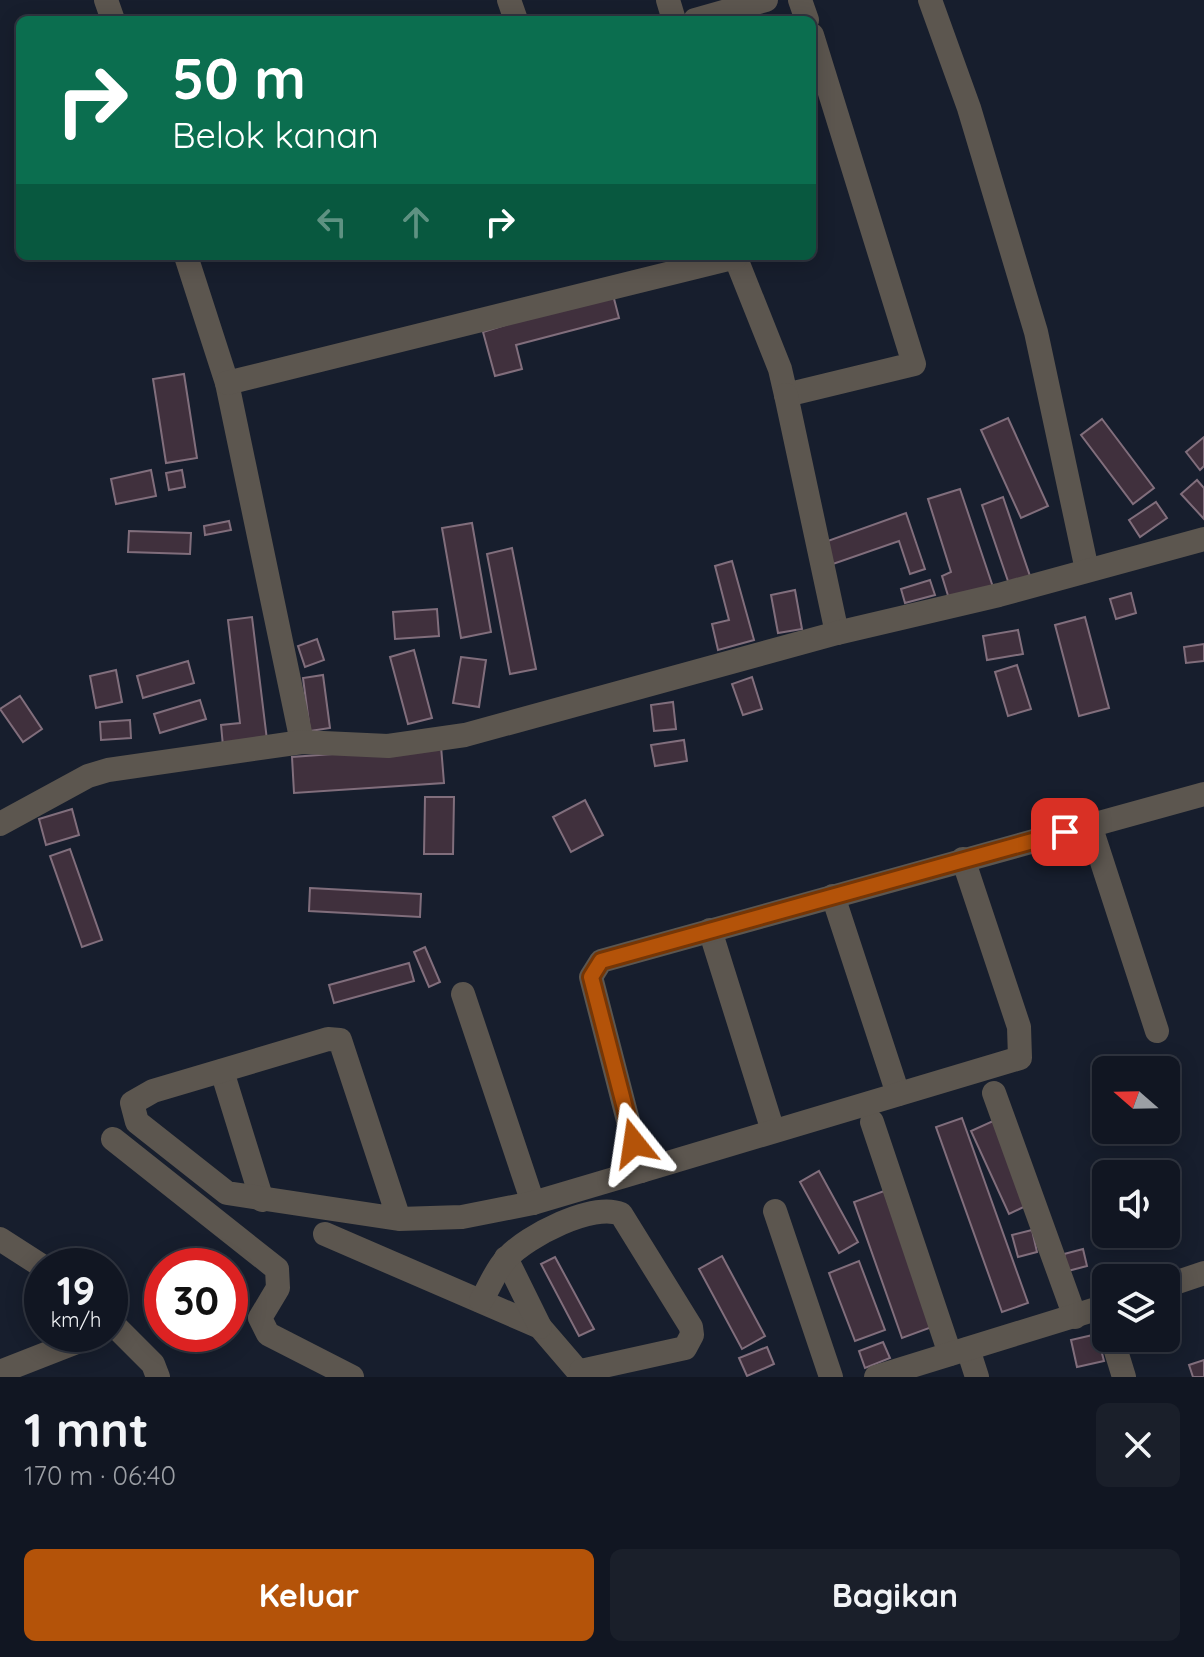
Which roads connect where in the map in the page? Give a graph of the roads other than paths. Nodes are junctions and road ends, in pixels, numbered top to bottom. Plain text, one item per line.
1 (766, 0) edge
2 (930, 0) edge
3 (709, 16) edge
4 (816, 47) edge
5 (705, 260) edge
6 (738, 260) edge
7 (189, 265) edge
8 (667, 265) edge
9 (227, 383) junction
10 (786, 395) junction
11 (1204, 539) edge
12 (1087, 570) junction
13 (837, 633) junction
14 (302, 742) junction
15 (1204, 794) edge
16 (0, 824) edge
17 (1090, 825) junction
18 (963, 859) junction
19 (833, 896) junction
20 (710, 930) junction
21 (463, 994) dead end
22 (1157, 1031) dead end
23 (222, 1071) junction
24 (994, 1093) dead end
25 (898, 1094) junction
26 (872, 1122) dead end
27 (773, 1131) junction
28 (113, 1139) dead end
29 (641, 1171) junction
30 (262, 1200) junction
31 (533, 1203) junction
32 (775, 1211) dead end
33 (399, 1219) junction
34 (325, 1234) dead end
35 (0, 1239) edge
36 (24, 1254) edge
37 (506, 1258) junction
38 (1204, 1273) edge
39 (1180, 1281) edge
40 (481, 1301) junction
41 (1092, 1314) edge
42 (1075, 1317) junction
43 (540, 1327) junction
44 (128, 1344) edge
45 (50, 1352) edge
46 (959, 1352) junction
47 (1116, 1352) edge
48 (0, 1372) edge
49 (582, 1374) edge
50 (158, 1377) edge
51 (352, 1377) edge
52 (831, 1377) edge
53 (876, 1377) edge
54 (977, 1377) edge
55 (1124, 1377) edge

1 - 3 street
2 - 12 street
4 - 10 street
5 - 8 street
6 - 10 street
7 - 9 street
8 - 9 street
9 - 14 street
10 - 13 street
11 - 12 street
12 - 13 street
13 - 14 street
14 - 16 street
15 - 17 street
17 - 18 street
17 - 22 street
18 - 19 street
18 - 25 street
19 - 20 street
19 - 25 street
20 - 27 street
20 - 29 street
21 - 31 street
23 - 30 street
23 - 30 street
23 - 33 street
24 - 42 street
25 - 27 street
26 - 46 street
27 - 29 street
28 - 51 street
29 - 31 street
30 - 33 street
31 - 33 street
32 - 52 street
34 - 40 street
35 - 36 street
37 - 40 street
37 - 43 street
37 - 49 street
38 - 39 street
40 - 43 street
41 - 42 street
42 - 46 street
43 - 49 street
44 - 50 street
45 - 48 street
46 - 53 street
46 - 54 street
47 - 55 street

